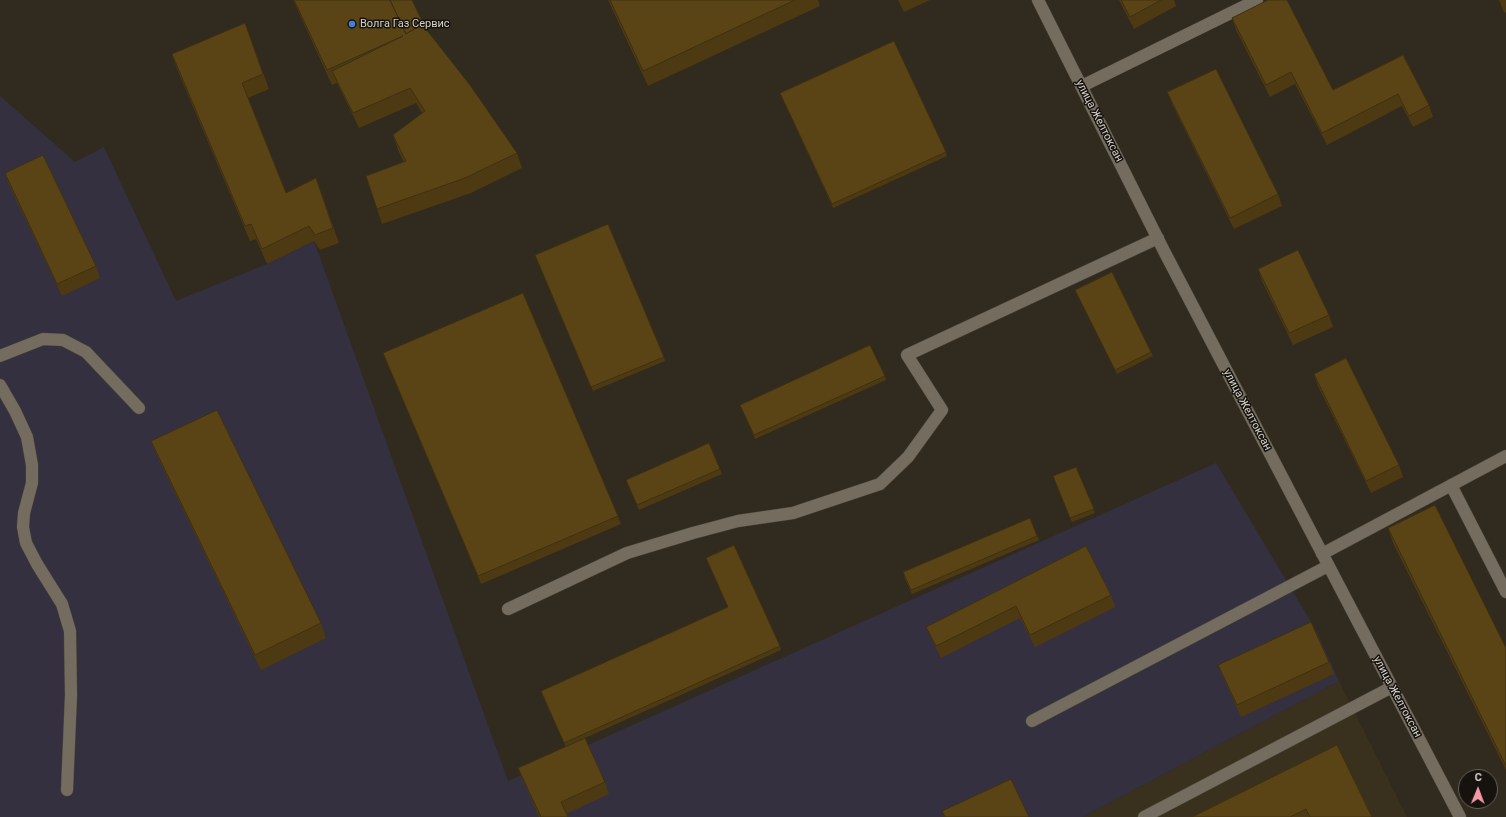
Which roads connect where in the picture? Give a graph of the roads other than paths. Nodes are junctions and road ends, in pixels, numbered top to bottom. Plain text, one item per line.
1 (1038, 0) edge
2 (1257, 0) edge
3 (1082, 86) junction
4 (1158, 238) junction
5 (0, 356) edge
6 (0, 385) edge
7 (139, 408) dead end
8 (1506, 456) edge
9 (1451, 485) junction
10 (1322, 554) junction
11 (1328, 566) junction
12 (1506, 592) edge
13 (508, 609) dead end
14 (1392, 687) junction
15 (1032, 721) dead end
16 (67, 790) dead end
17 (1144, 817) edge
18 (1460, 817) edge

1 - 3 street, улица Желтоксан
2 - 3 street
3 - 4 street, улица Желтоксан
4 - 10 street, улица Желтоксан
4 - 13 street
5 - 7 street
6 - 16 street
8 - 9 street
9 - 10 street
9 - 12 street
10 - 11 street, улица Желтоксан
11 - 14 street, улица Желтоксан
11 - 15 street
14 - 17 street
14 - 18 street, улица Желтоксан

